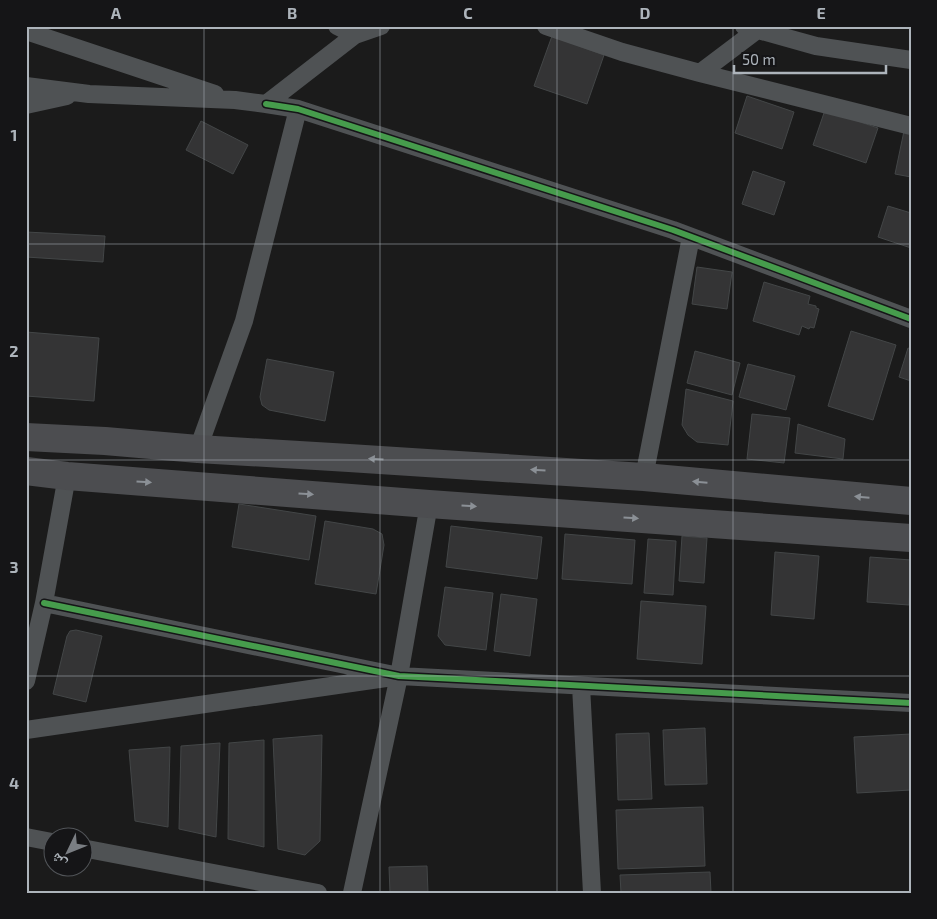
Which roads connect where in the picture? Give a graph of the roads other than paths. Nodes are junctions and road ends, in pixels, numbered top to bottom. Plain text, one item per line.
1 (337, 26) edge
2 (381, 26) edge
3 (546, 26) edge
4 (750, 28) edge
5 (26, 30) edge
6 (355, 35) junction
7 (911, 60) edge
8 (700, 73) junction
9 (26, 86) edge
10 (80, 93) junction
11 (235, 100) junction
12 (266, 104) junction
13 (26, 105) edge
14 (298, 109) junction
15 (911, 126) edge
16 (691, 237) junction
17 (911, 319) edge
18 (26, 437) edge
19 (106, 441) junction
20 (198, 449) junction
21 (26, 471) edge
22 (67, 476) junction
23 (644, 477) junction
24 (102, 478) junction
25 (911, 501) edge
26 (429, 504) junction
27 (911, 538) edge
28 (44, 603) junction
29 (399, 676) junction
30 (26, 681) edge
31 (582, 686) junction
32 (911, 703) edge
33 (26, 730) edge
34 (26, 837) edge
35 (42, 840) edge
36 (92, 850) edge
37 (318, 893) edge
38 (352, 893) edge
39 (592, 893) edge

1 - 6 street
2 - 6 street
3 - 8 street
4 - 7 street
4 - 8 street
5 - 11 street
6 - 12 street
8 - 15 street
9 - 10 street
10 - 11 street
10 - 13 street
11 - 12 street
12 - 14 street
14 - 16 street
14 - 20 street
16 - 17 street
16 - 23 street
18 - 19 main road
19 - 20 main road
19 - 24 main road
23 -> 20 main road
21 - 22 main road
22 - 24 main road
22 - 28 street
25 -> 23 main road
24 -> 26 main road
26 -> 27 main road
26 - 29 street
28 - 29 street
28 - 30 street
29 - 31 street
29 - 33 street
29 - 38 street
31 - 32 street
31 - 39 street
34 - 35 street
36 - 37 street

